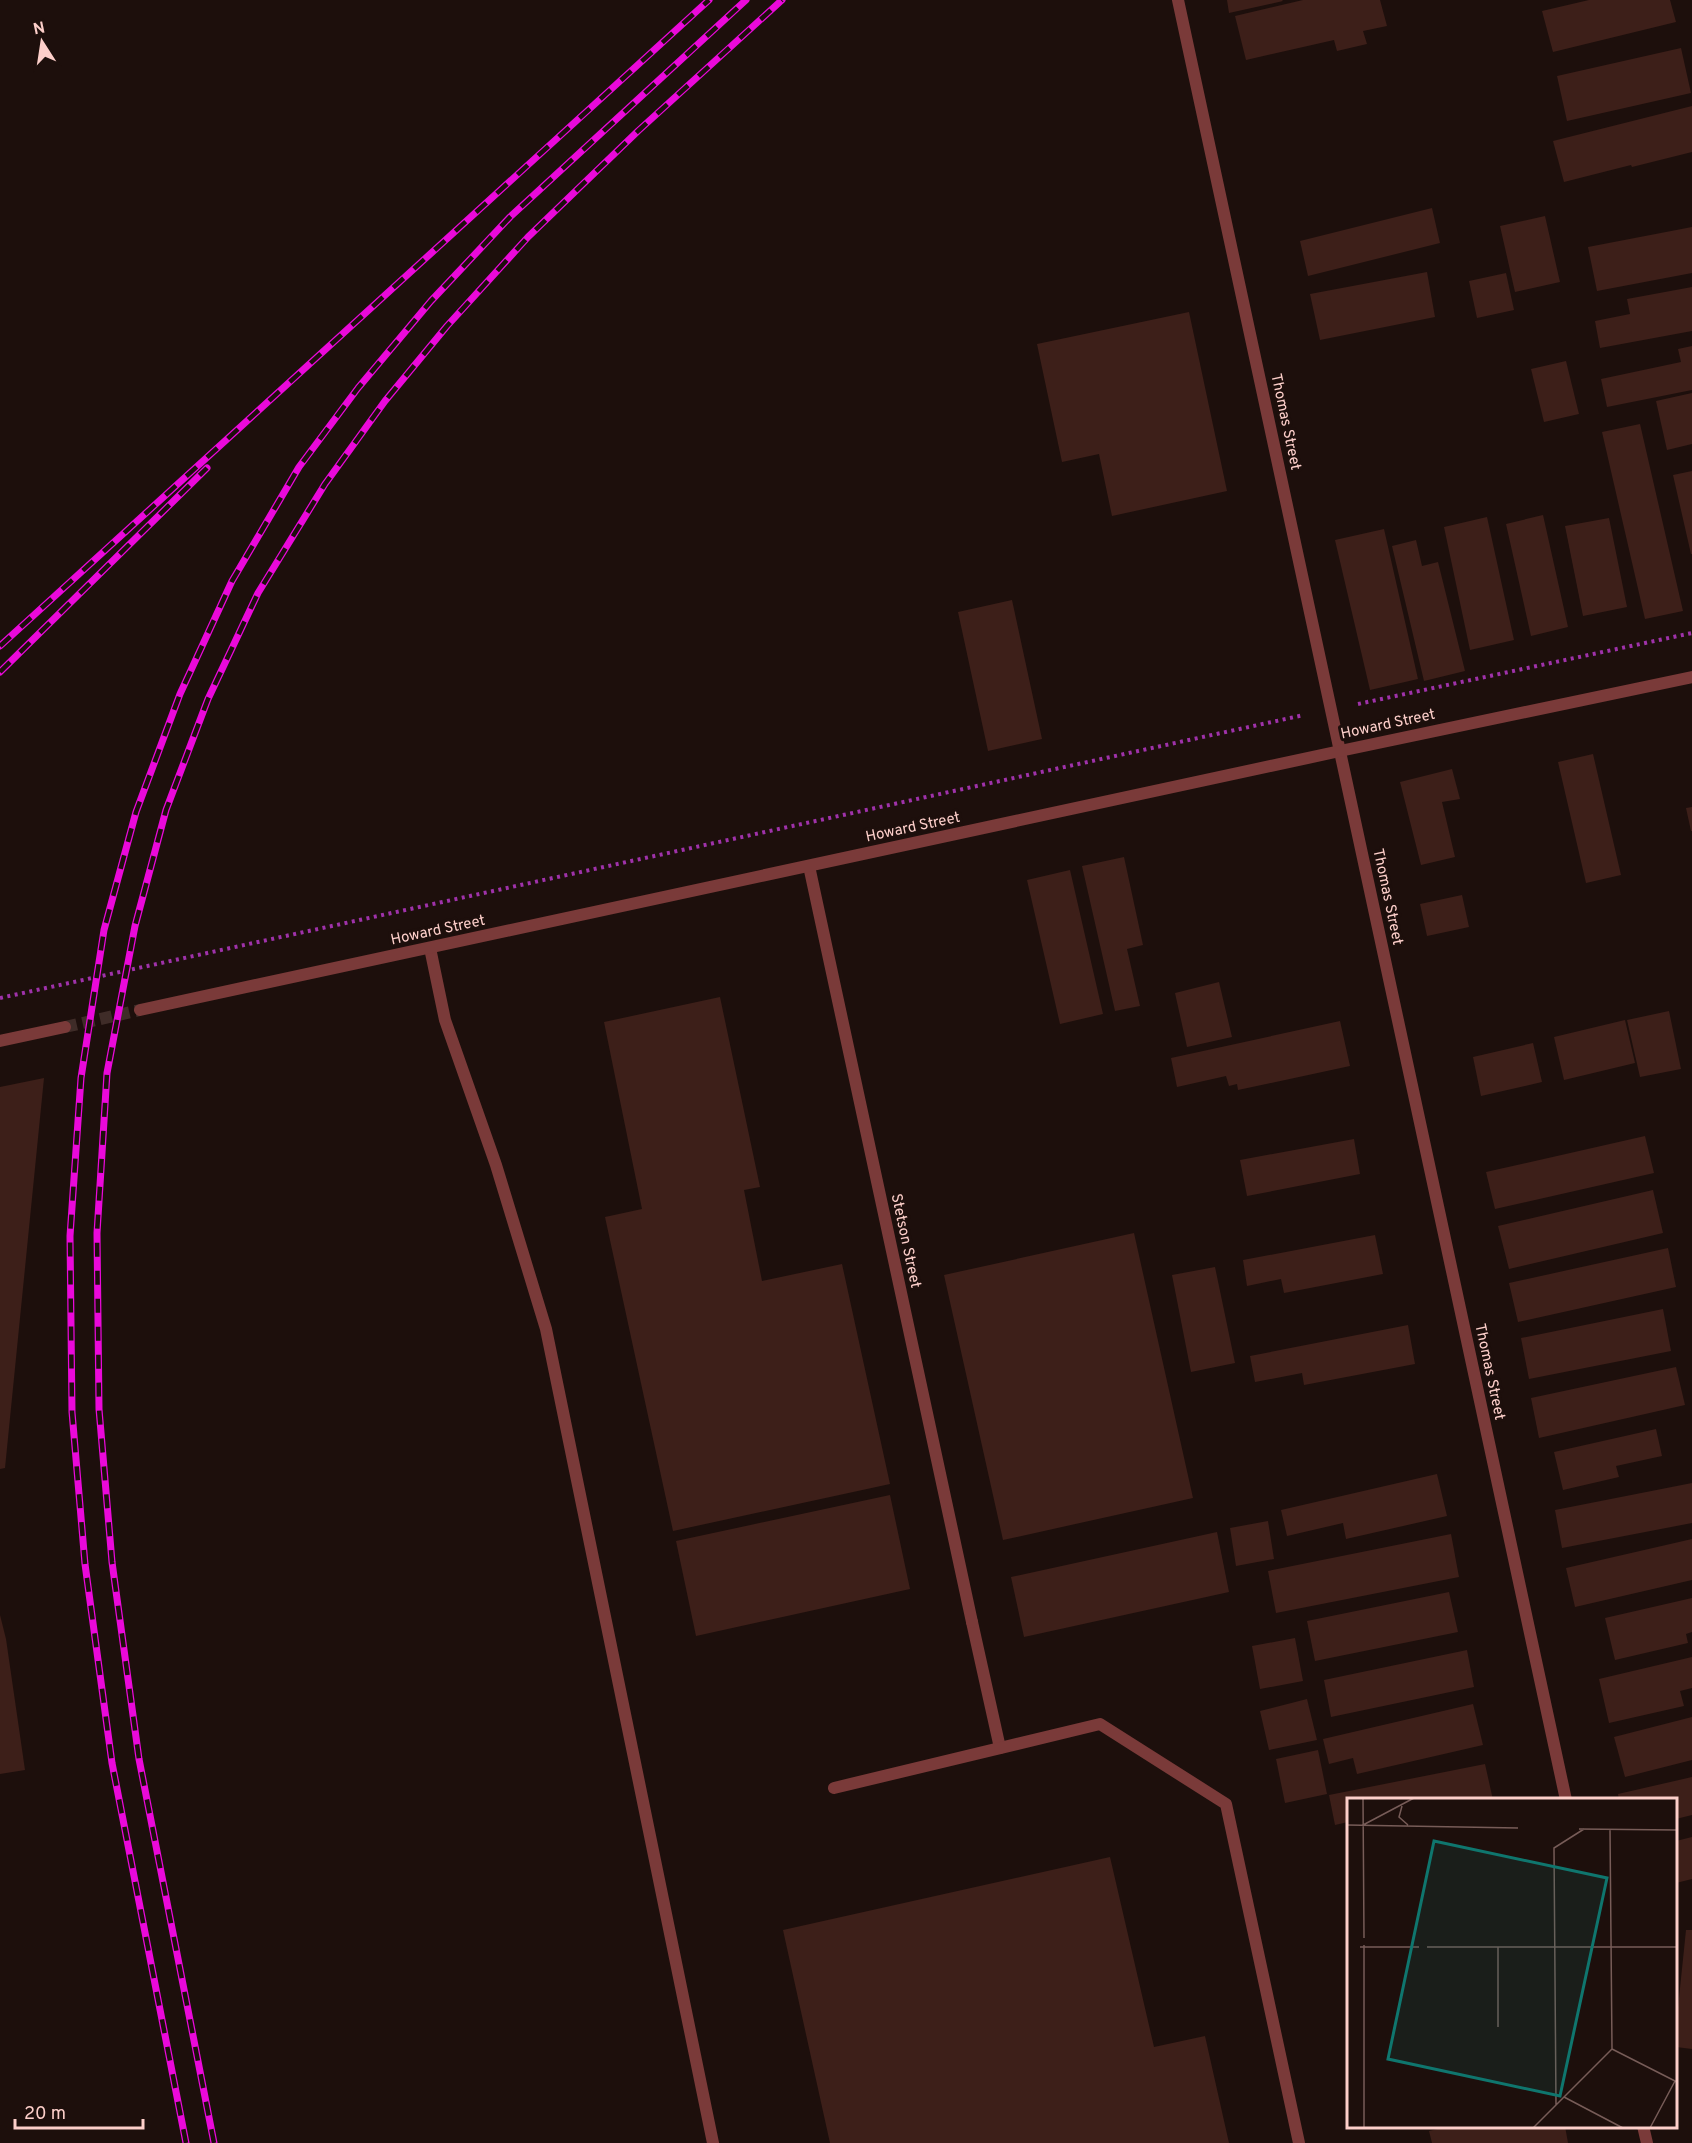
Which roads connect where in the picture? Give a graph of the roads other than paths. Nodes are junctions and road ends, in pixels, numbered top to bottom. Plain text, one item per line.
1 (1179, 0) edge
2 (1692, 677) edge
3 (1340, 751) junction
4 (809, 866) junction
5 (430, 948) junction
6 (140, 1010) tunnel mouth
7 (65, 1027) tunnel mouth
8 (0, 1041) edge
9 (1000, 1748) junction
10 (834, 1788) dead end
11 (1566, 1798) edge
12 (1643, 2128) edge
13 (713, 2143) edge
14 (1299, 2143) edge
15 (1647, 2143) edge

1 - 3 street, Thomas Street
2 - 3 street, Howard Street
3 - 4 street, Howard Street
3 - 11 street, Thomas Street
4 - 5 street, Howard Street
4 - 9 street, Stetson Street
5 - 6 street, Howard Street
5 - 13 street
7 - 8 street
9 - 10 street
9 - 14 street
12 - 15 street

